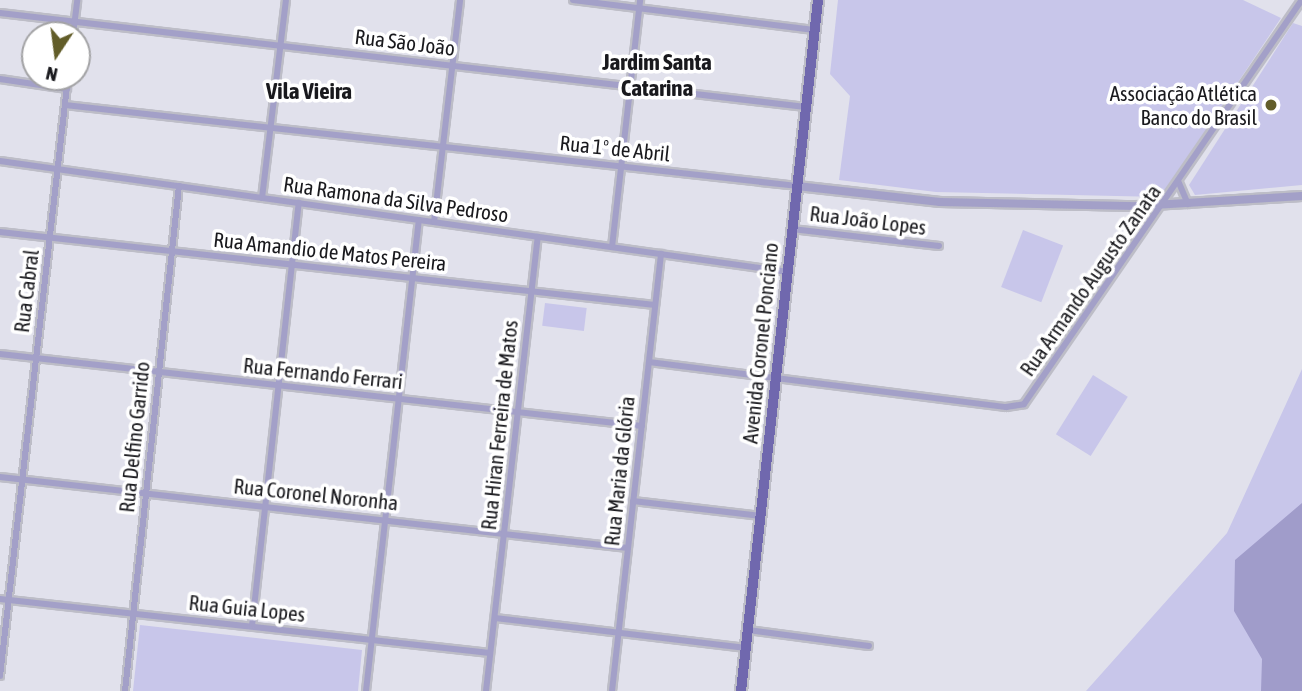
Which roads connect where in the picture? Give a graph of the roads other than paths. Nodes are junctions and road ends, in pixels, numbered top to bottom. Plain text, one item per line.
1 (77, 0) edge
2 (286, 0) edge
3 (460, 0) edge
4 (573, 0) edge
5 (640, 0) edge
6 (818, 0) edge
7 (1302, 0) edge
8 (639, 8) junction
9 (0, 13) edge
10 (67, 21) edge
11 (75, 21) edge
12 (91, 24) edge
13 (814, 30) junction
14 (280, 46) junction
15 (453, 66) junction
16 (0, 79) edge
17 (21, 82) edge
18 (630, 86) junction
19 (67, 91) edge
20 (65, 105) junction
21 (806, 107) junction
22 (271, 127) junction
23 (443, 147) junction
24 (0, 161) edge
25 (621, 166) junction
26 (58, 169) junction
27 (1179, 183) junction
28 (179, 186) junction
29 (797, 186) junction
30 (1302, 195) edge
31 (262, 198) junction
32 (299, 203) junction
33 (1188, 204) junction
34 (1161, 206) junction
35 (419, 220) junction
36 (434, 222) junction
37 (792, 229) junction
38 (0, 232) edge
39 (538, 237) junction
40 (50, 239) junction
41 (939, 246) dead end
42 (612, 247) junction
43 (172, 251) junction
44 (661, 254) junction
45 (292, 265) junction
46 (788, 272) junction
47 (410, 278) junction
48 (531, 292) junction
49 (655, 305) junction
50 (0, 354) edge
51 (36, 358) junction
52 (649, 362) junction
53 (159, 372) junction
54 (776, 379) junction
55 (279, 387) junction
56 (398, 399) junction
57 (518, 412) junction
58 (642, 426) junction
59 (0, 477) edge
60 (23, 479) junction
61 (146, 494) junction
62 (633, 501) junction
63 (265, 506) junction
64 (761, 516) junction
65 (385, 519) junction
66 (504, 532) junction
67 (628, 548) junction
68 (0, 599) edge
69 (9, 600) junction
70 (133, 614) junction
71 (495, 618) junction
72 (252, 626) junction
73 (748, 630) junction
74 (618, 634) junction
75 (371, 640) junction
76 (869, 646) dead end
77 (746, 648) junction
78 (491, 653) junction
79 (0, 676) edge
80 (125, 691) edge
81 (366, 691) edge
82 (486, 691) edge
83 (612, 691) edge
84 (741, 691) edge

1 - 11 street
2 - 14 street
3 - 15 street
4 - 8 street
5 - 8 street
6 - 13 main road, Avenida Coronel Ponciano
7 - 27 street, Rua Armando Augusto Zanata
8 - 13 street
8 - 18 street
9 - 10 street, Rua São João
12 - 14 street, Rua São João
13 - 21 main road, Avenida Coronel Ponciano
14 - 15 street, Rua São João
14 - 22 street
15 - 18 street, Rua São João
15 - 23 street
16 - 17 street
18 - 21 street, Rua São João
18 - 25 street
19 - 20 street, Rua Cabral
20 - 22 street, Rua 1º de Abril
20 - 26 street, Rua Cabral
21 - 29 main road, Avenida Coronel Ponciano
22 - 23 street, Rua 1º de Abril
22 - 31 street
23 - 25 street, Rua 1º de Abril
23 - 36 street
24 - 26 street, Rua Ramona da Silva Pedroso
25 - 29 street, Rua 1º de Abril
25 - 42 street
26 - 28 street, Rua Ramona da Silva Pedroso
26 - 40 street, Rua Cabral
27 - 33 street
27 - 34 street, Rua Armando Augusto Zanata
28 - 31 street, Rua Ramona da Silva Pedroso
28 - 43 street, Rua Delfino Garrido
29 - 34 street, Rua 1º de Abril
29 - 37 main road, Avenida Coronel Ponciano
30 - 33 street, Rua 1º de Abril
31 - 32 street, Rua Ramona da Silva Pedroso
32 - 35 street, Rua Ramona da Silva Pedroso
32 - 45 street
33 - 34 street, Rua 1º de Abril
34 - 54 street, Rua Armando Augusto Zanata
35 - 36 street, Rua Ramona da Silva Pedroso
35 - 47 street
36 - 39 street, Rua Ramona da Silva Pedroso
37 - 41 street, Rua João Lopes
37 - 46 main road, Avenida Coronel Ponciano
38 - 40 street, Rua Amandio de Matos Pereira
39 - 42 street, Rua Ramona da Silva Pedroso
39 - 48 street, Rua Hiran Ferreira de Matos
40 - 43 street, Rua Amandio de Matos Pereira
40 - 51 street, Rua Cabral
42 - 44 street, Rua Ramona da Silva Pedroso
43 - 45 street, Rua Amandio de Matos Pereira
43 - 53 street, Rua Delfino Garrido
44 - 46 street, Rua Ramona da Silva Pedroso
44 - 49 street, Rua Maria da Glória
45 - 47 street, Rua Amandio de Matos Pereira
45 - 55 street
46 - 54 main road, Avenida Coronel Ponciano
47 - 48 street, Rua Amandio de Matos Pereira
47 - 56 street
48 - 49 street, Rua Amandio de Matos Pereira
48 - 57 street, Rua Hiran Ferreira de Matos
49 - 52 street, Rua Maria da Glória
50 - 51 street, Rua Fernando Ferrari
51 - 53 street, Rua Fernando Ferrari
51 - 60 street, Rua Cabral
52 - 54 street, Rua Armando Augusto Zanata
52 - 58 street, Rua Maria da Glória
53 - 55 street, Rua Fernando Ferrari
53 - 61 street, Rua Delfino Garrido
54 - 64 main road, Avenida Coronel Ponciano
55 - 56 street, Rua Fernando Ferrari
55 - 63 street
56 - 57 street, Rua Fernando Ferrari
56 - 65 street
57 - 58 street, Rua Fernando Ferrari
57 - 66 street, Rua Hiran Ferreira de Matos
58 - 62 street, Rua Maria da Glória
59 - 60 street, Rua Coronel Noronha
60 - 61 street, Rua Coronel Noronha
60 - 69 street, Rua Cabral
61 - 63 street, Rua Coronel Noronha
61 - 70 street, Rua Delfino Garrido
62 - 64 street
62 - 67 street, Rua Maria da Glória
63 - 65 street, Rua Coronel Noronha
63 - 72 street
64 - 73 main road, Avenida Coronel Ponciano
65 - 66 street, Rua Coronel Noronha
65 - 75 street
66 - 67 street, Rua Coronel Noronha
66 - 71 street, Rua Hiran Ferreira de Matos
67 - 74 street, Rua Maria da Glória
68 - 69 street, Rua Guia Lopes
69 - 70 street, Rua Guia Lopes
69 - 79 street, Rua Cabral
70 - 72 street, Rua Guia Lopes
70 - 80 street, Rua Delfino Garrido
71 - 74 street
71 - 78 street, Rua Hiran Ferreira de Matos
72 - 75 street, Rua Guia Lopes
73 - 76 street
73 - 77 main road, Avenida Coronel Ponciano
74 - 77 street
74 - 83 street, Rua Maria da Glória
75 - 78 street, Rua Guia Lopes
75 - 81 street
77 - 84 main road, Avenida Coronel Ponciano
78 - 82 street, Rua Hiran Ferreira de Matos

